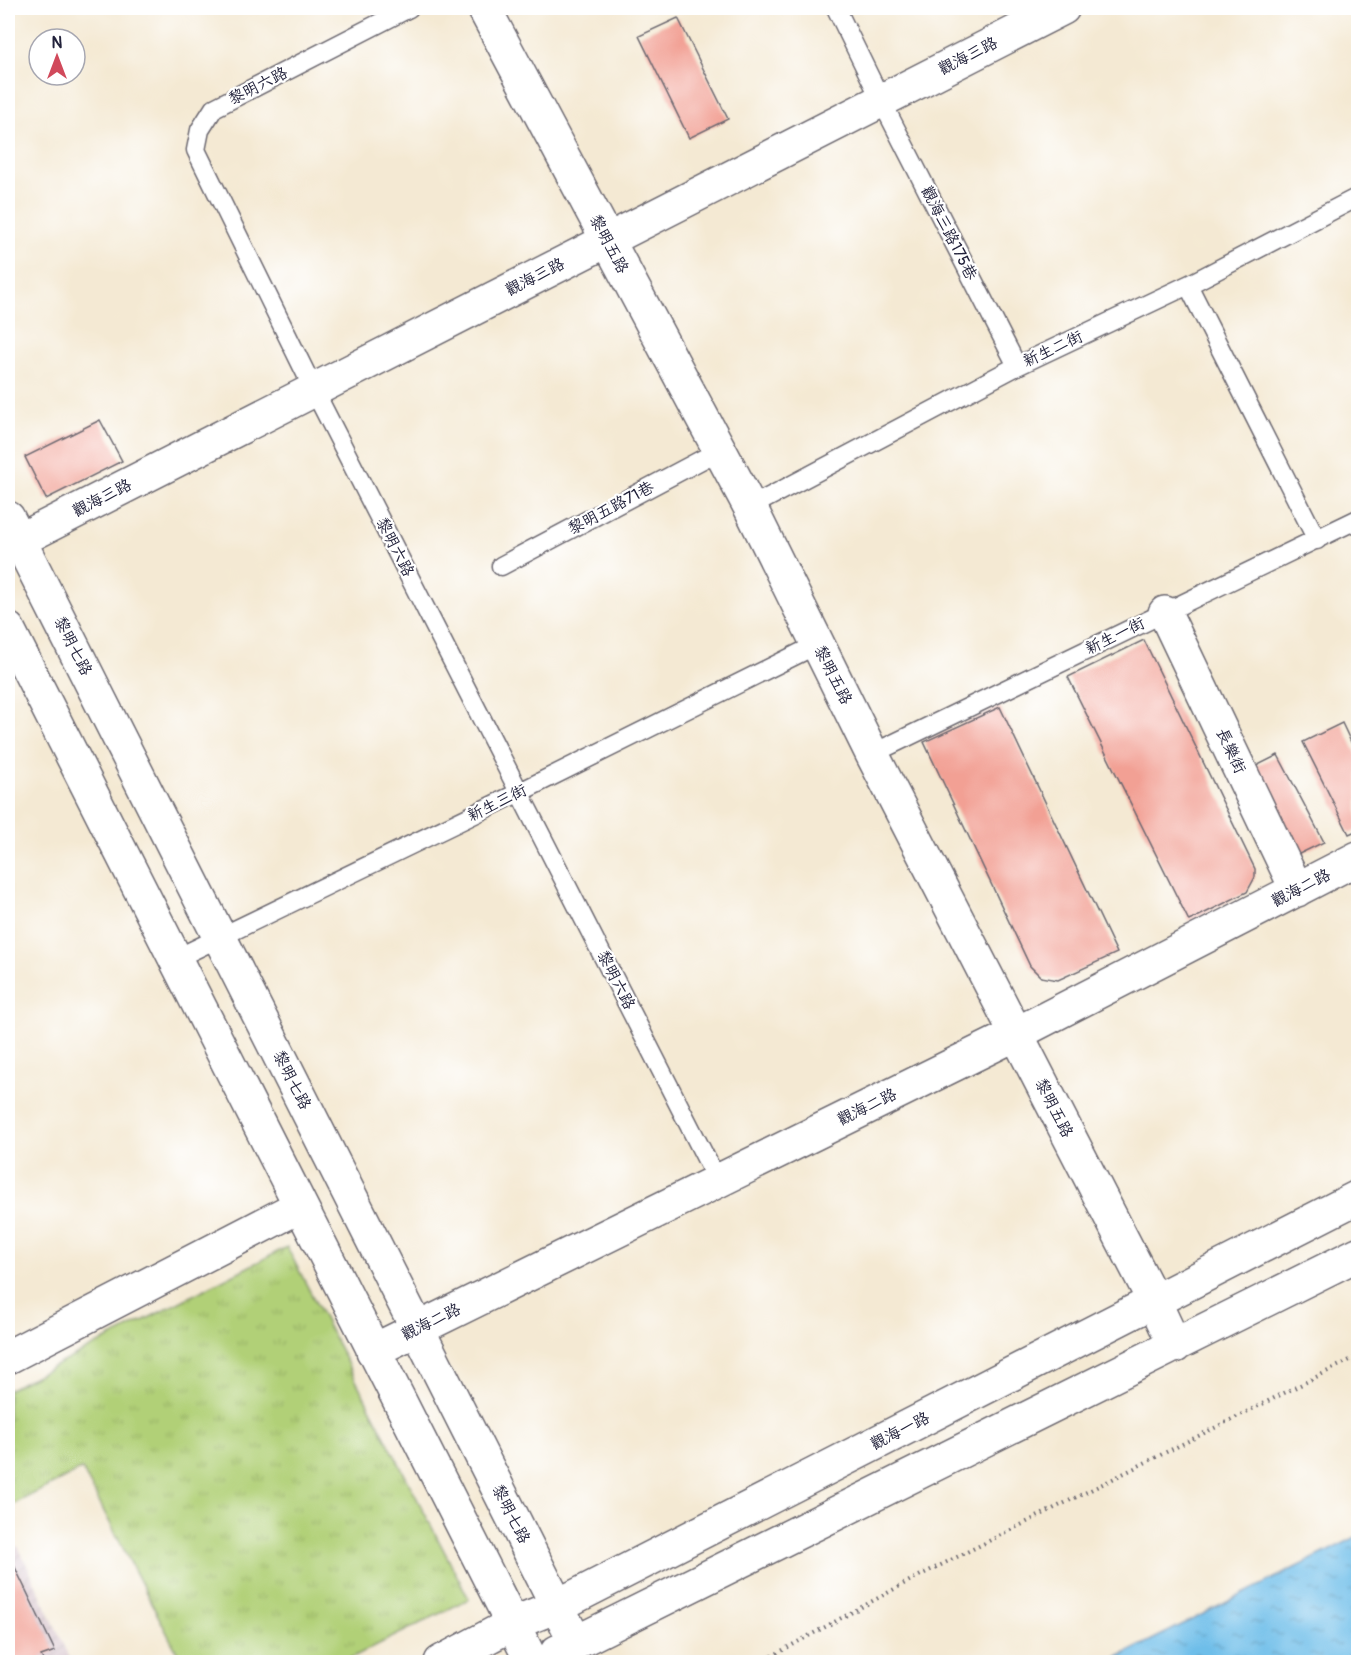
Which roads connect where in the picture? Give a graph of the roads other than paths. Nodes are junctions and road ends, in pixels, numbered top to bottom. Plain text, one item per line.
1 (409, 8) edge
2 (484, 8) edge
3 (836, 8) edge
4 (1063, 8) edge
5 (881, 100) junction
6 (1359, 197) edge
7 (607, 240) junction
8 (1188, 285) junction
9 (1017, 366) junction
10 (314, 390) junction
11 (720, 450) junction
12 (750, 507) junction
13 (1359, 519) edge
14 (11, 535) edge
15 (1317, 540) junction
16 (501, 566) dead end
17 (1165, 613) junction
18 (8, 629) edge
19 (818, 644) junction
20 (872, 753) junction
21 (520, 792) junction
22 (1359, 858) edge
23 (1297, 890) junction
24 (219, 937) junction
25 (175, 959) junction
26 (1016, 1034) junction
27 (717, 1180) junction
28 (1359, 1197) edge
29 (300, 1206) junction
30 (1359, 1254) edge
31 (1154, 1301) junction
32 (417, 1329) junction
33 (1175, 1346) junction
34 (373, 1351) junction
35 (8, 1357) edge
36 (557, 1606) junction
37 (512, 1624) junction
38 (576, 1643) junction
39 (441, 1662) edge
40 (532, 1662) edge
41 (537, 1662) edge

1 - 10 lane, 黎明六路
2 - 7 street, 黎明五路
3 - 5 lane, 觀海三路175巷
4 - 5 street, 觀海三路
5 - 7 street, 觀海三路
5 - 9 lane, 觀海三路175巷
6 - 8 lane, 新生二街
7 - 10 street, 觀海三路
7 - 11 street, 黎明五路
8 - 9 lane, 新生二街
8 - 15 lane
9 - 12 lane, 新生二街
10 - 14 street, 觀海三路
10 - 21 lane, 黎明六路
11 - 12 street, 黎明五路
11 - 16 lane, 黎明五路71巷
12 - 19 street, 黎明五路
13 - 15 lane, 新生一街
14 - 24 street, 黎明七路
15 - 17 lane, 新生一街
17 - 20 lane, 新生一街
17 - 23 street, 長樂街
18 - 25 street
19 - 20 street, 黎明五路
19 - 21 lane, 新生三街
20 - 26 street, 黎明五路
21 - 24 lane, 新生三街
21 - 27 lane, 黎明六路
22 - 23 street, 觀海二路
23 - 26 street, 觀海二路
24 - 25 lane, 新生三街
24 - 32 street, 黎明七路
25 - 29 street
26 - 27 street, 觀海二路
26 - 31 street, 黎明五路
27 - 32 street, 觀海二路
28 - 31 street, 觀海一路
29 - 34 street
29 - 35 street
30 - 33 street
31 - 33 street, 黎明五路
31 - 36 street, 觀海一路
32 - 34 street, 觀海二路
32 - 36 street, 黎明七路
33 - 38 street
34 - 37 street
36 - 37 street, 觀海一路
36 - 38 street, 黎明七路
37 - 39 street, 觀海一路
37 - 40 street
38 - 41 street

